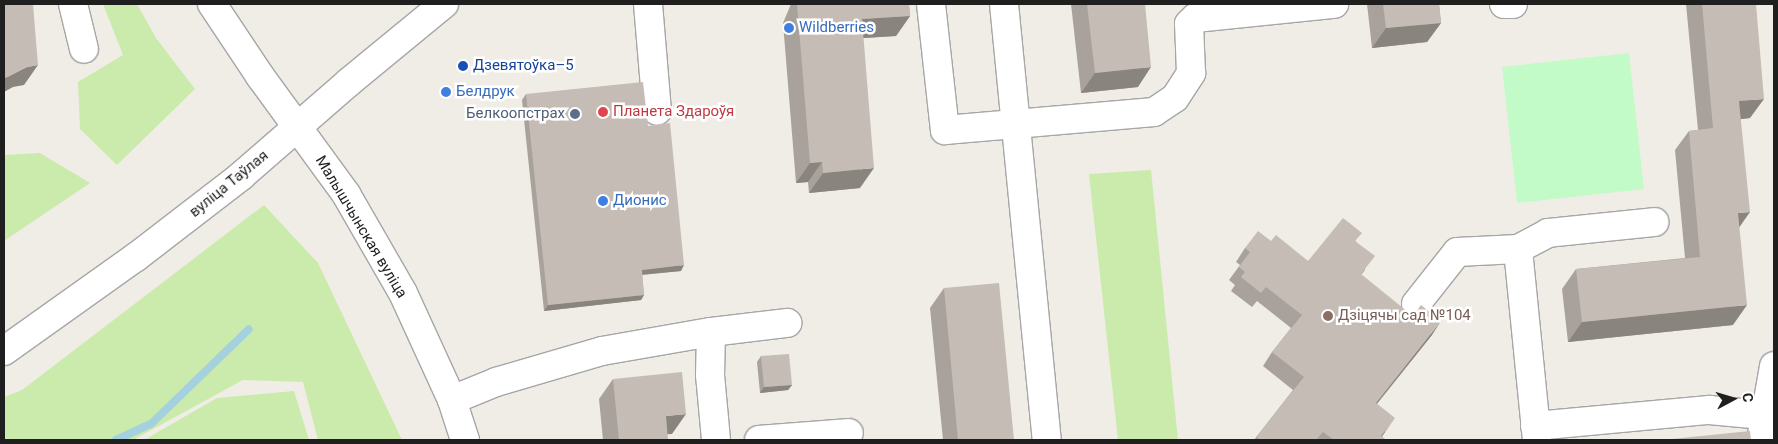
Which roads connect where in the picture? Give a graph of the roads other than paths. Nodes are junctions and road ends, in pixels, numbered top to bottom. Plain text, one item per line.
1 (73, 4) edge
2 (212, 4) edge
3 (444, 4) edge
4 (648, 4) edge
5 (931, 4) edge
6 (1004, 4) edge
7 (1334, 4) edge
8 (1504, 4) edge
9 (1513, 4) edge
10 (84, 49) dead end
11 (657, 111) dead end
12 (1015, 124) junction
13 (298, 126) junction
14 (1654, 222) dead end
15 (1518, 249) junction
16 (1416, 304) dead end
17 (787, 323) dead end
18 (711, 332) junction
19 (4, 351) edge
20 (1774, 366) edge
21 (452, 400) junction
22 (1767, 424) edge
23 (849, 433) dead end
24 (1536, 433) edge
25 (465, 440) edge
26 (716, 440) edge
27 (758, 440) edge
28 (1047, 440) edge

1 - 10 street
2 - 13 street, Малышчынская вуліца
3 - 13 street, вуліца Таўлая
4 - 11 street
5 - 12 street
6 - 12 street
7 - 12 street
8 - 9 street
12 - 28 street
13 - 19 street, вуліца Таўлая
13 - 21 street, Малышчынская вуліца
14 - 15 street
15 - 16 street
15 - 24 street
17 - 18 street
18 - 21 street
18 - 26 street
20 - 22 street
21 - 25 street, Малышчынская вуліца
22 - 24 street
23 - 27 street

